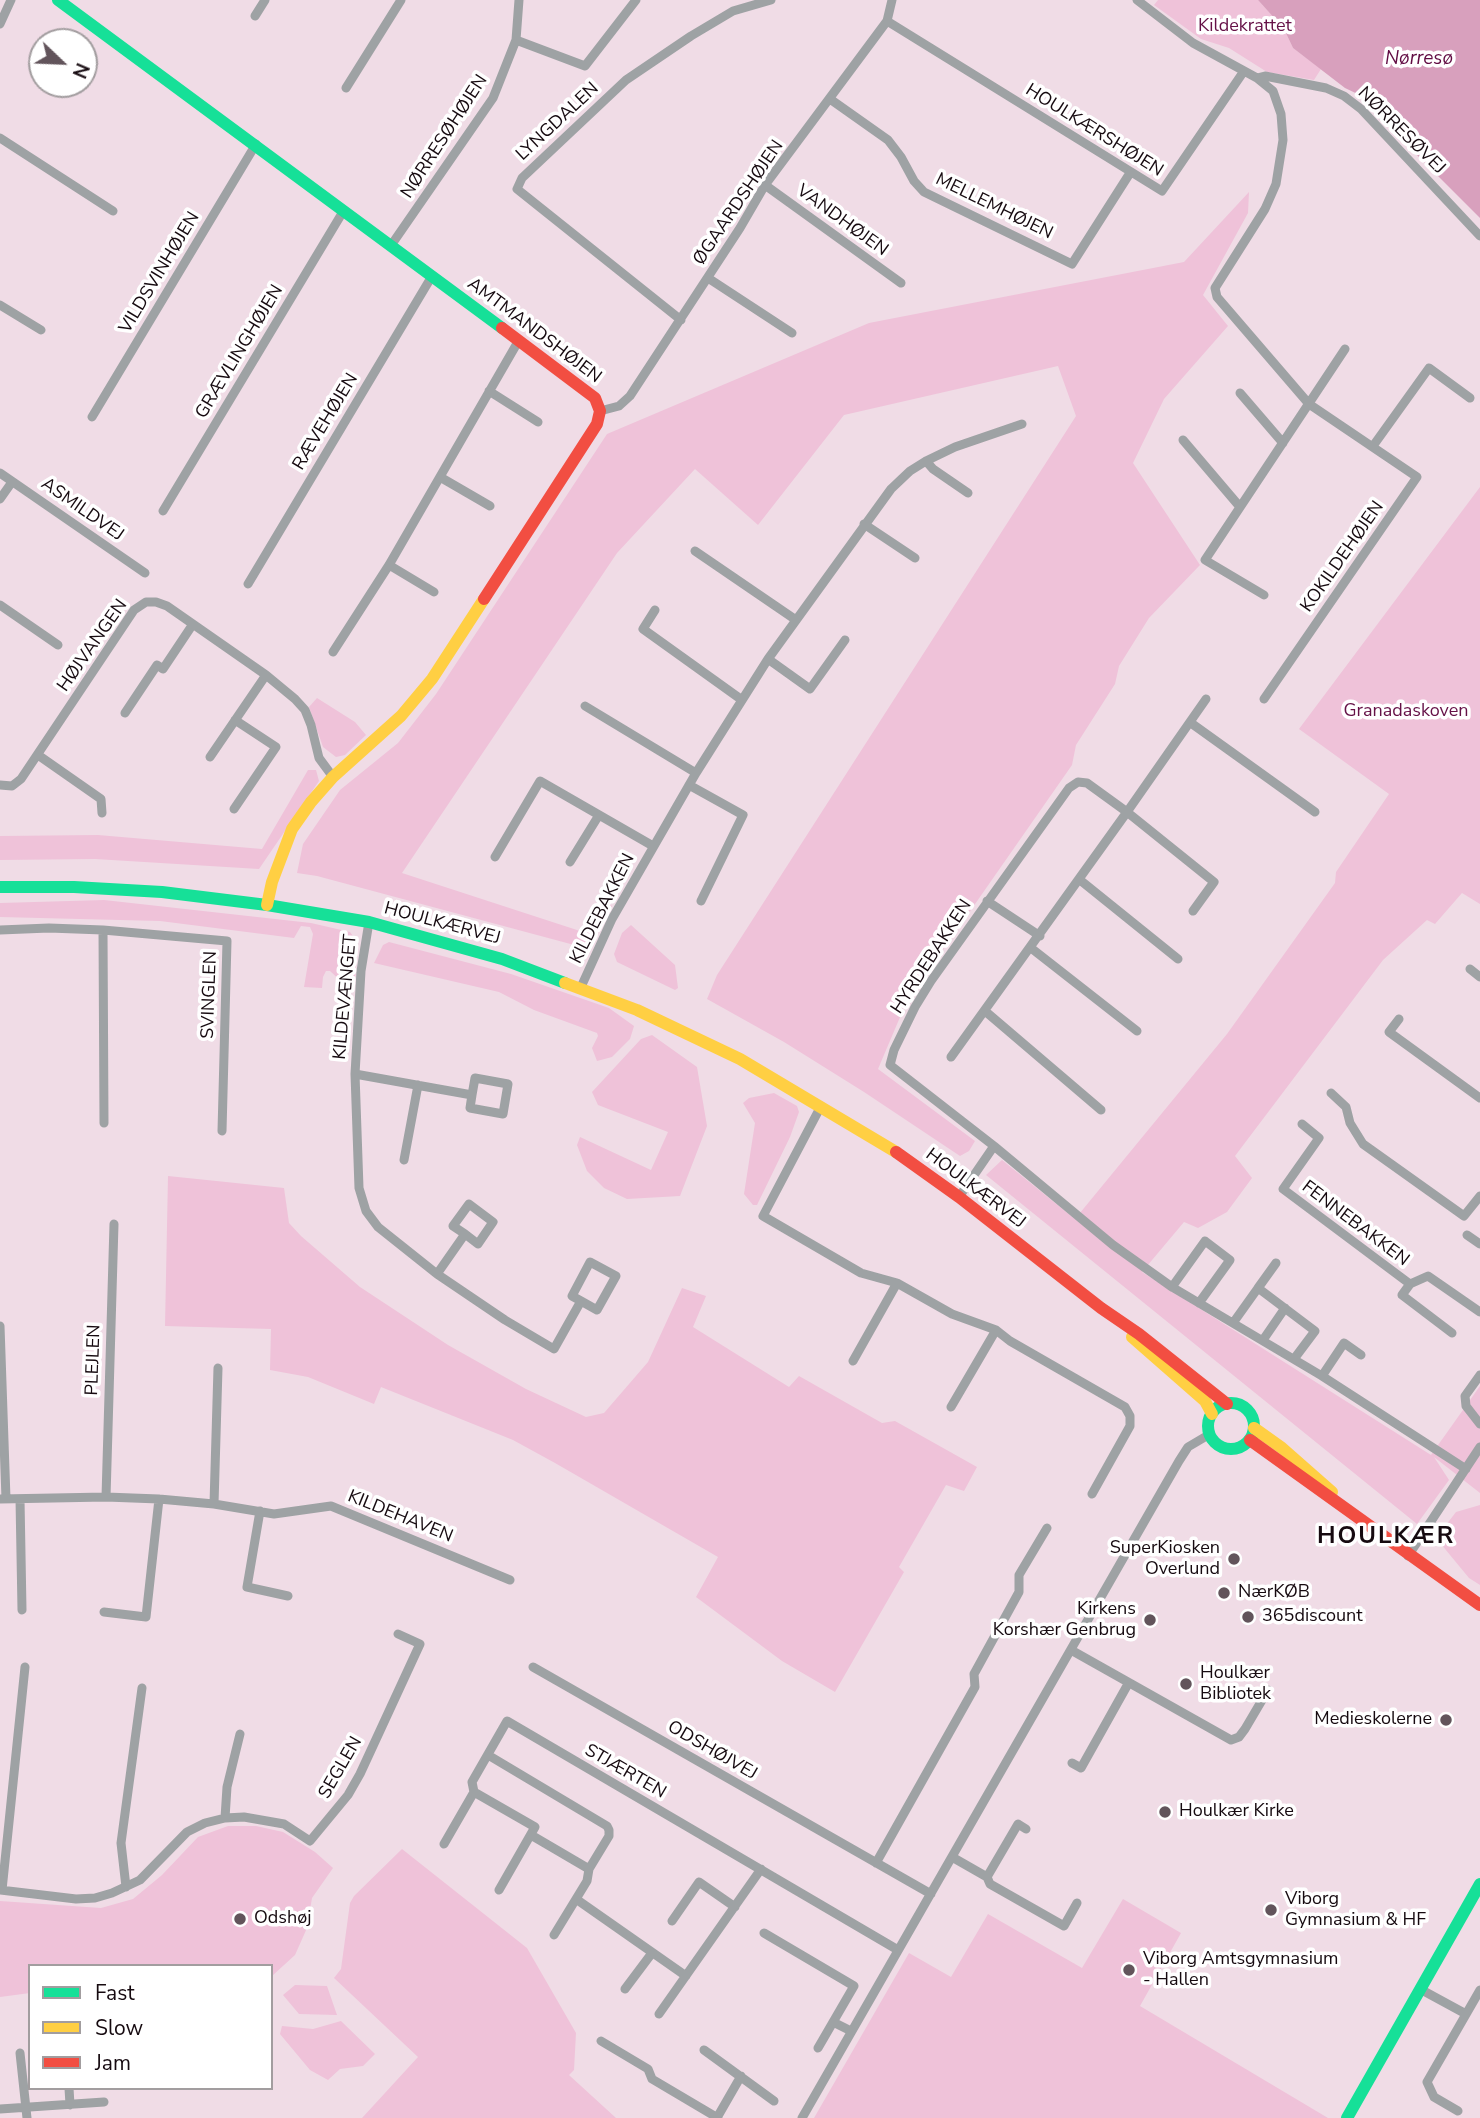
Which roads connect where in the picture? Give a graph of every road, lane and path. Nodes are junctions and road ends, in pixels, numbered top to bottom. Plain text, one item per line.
1 (11, 0) edge
2 (58, 0) edge
3 (265, 0) edge
4 (401, 0) edge
5 (519, 0) edge
6 (636, 0) edge
7 (771, 0) edge
8 (892, 0) edge
9 (1137, 0) edge
10 (255, 16) dead end
11 (887, 21) junction
12 (0, 24) edge
13 (516, 40) junction
14 (1244, 71) junction
15 (1257, 78) junction
16 (346, 88) dead end
17 (830, 99) junction
18 (0, 138) edge
19 (256, 144) junction
20 (1130, 173) junction
21 (765, 185) junction
22 (344, 210) junction
23 (113, 211) dead end
24 (1480, 236) edge
25 (392, 244) junction
26 (432, 276) junction
27 (708, 278) junction
28 (901, 283) dead end
29 (0, 305) edge
30 (681, 320) junction
31 (41, 331) dead end
32 (792, 333) dead end
33 (519, 340) junction
34 (1345, 349) dead end
35 (489, 391) junction
36 (1240, 393) dead end
37 (1470, 398) dead end
38 (1309, 404) junction
39 (600, 411) junction
40 (92, 417) dead end
41 (538, 422) dead end
42 (1022, 424) dead end
43 (1183, 440) dead end
44 (1283, 443) junction
45 (1373, 446) junction
46 (926, 461) junction
47 (0, 473) edge
48 (440, 477) junction
49 (12, 482) junction
50 (968, 493) dead end
51 (0, 499) edge
52 (490, 506) dead end
53 (1240, 507) junction
54 (163, 511) dead end
55 (864, 524) junction
56 (695, 551) dead end
57 (915, 558) dead end
58 (388, 565) junction
59 (145, 573) dead end
60 (248, 584) dead end
61 (433, 592) dead end
62 (1264, 594) dead end
63 (0, 606) edge
64 (655, 610) dead end
65 (796, 620) junction
66 (193, 624) junction
67 (845, 640) dead end
68 (58, 645) dead end
69 (333, 652) dead end
70 (768, 659) junction
71 (265, 675) junction
72 (1206, 699) dead end
73 (1264, 699) dead end
74 (742, 700) junction
75 (585, 706) dead end
76 (125, 713) dead end
77 (235, 720) junction
78 (1191, 723) junction
79 (38, 755) junction
80 (210, 757) dead end
81 (695, 773) junction
82 (333, 777) junction
83 (0, 785) edge
84 (689, 785) junction
85 (234, 809) dead end
86 (1127, 812) junction
87 (1315, 812) dead end
88 (102, 813) dead end
89 (599, 815) junction
90 (653, 846) junction
91 (495, 857) dead end
92 (570, 862) dead end
93 (1080, 880) junction
94 (0, 888) edge
95 (701, 901) dead end
96 (987, 901) junction
97 (267, 905) junction
98 (1194, 911) dead end
99 (369, 922) junction
100 (0, 930) edge
101 (103, 930) junction
102 (1040, 936) junction
103 (1031, 948) junction
104 (1178, 958) dead end
105 (1470, 969) dead end
106 (1480, 977) edge
107 (581, 987) junction
108 (985, 1012) junction
109 (1399, 1018) dead end
110 (1137, 1031) dead end
111 (951, 1057) dead end
112 (355, 1074) junction
113 (418, 1085) junction
114 (1331, 1093) dead end
115 (472, 1095) junction
116 (1480, 1098) edge
117 (821, 1107) junction
118 (1101, 1110) dead end
119 (104, 1124) dead end
120 (1302, 1124) dead end
121 (222, 1131) dead end
122 (994, 1146) junction
123 (404, 1160) dead end
124 (1480, 1196) edge
125 (959, 1197) junction
126 (114, 1224) dead end
127 (465, 1234) junction
128 (1467, 1235) dead end
129 (1480, 1244) edge
130 (1276, 1263) dead end
131 (437, 1274) junction
132 (897, 1283) junction
133 (1410, 1284) junction
134 (1172, 1287) junction
135 (1258, 1287) junction
136 (581, 1301) junction
137 (1199, 1303) junction
138 (1101, 1308) junction
139 (1285, 1308) junction
140 (1480, 1312) edge
141 (1233, 1323) junction
142 (0, 1326) edge
143 (996, 1330) junction
144 (1452, 1333) dead end
145 (1263, 1340) junction
146 (1361, 1355) dead end
147 (1294, 1359) junction
148 (853, 1361) dead end
149 (218, 1368) dead end
150 (1322, 1376) junction
151 (1480, 1376) edge
152 (1227, 1404) junction
153 (951, 1407) dead end
154 (1212, 1414) junction
155 (1480, 1423) edge
156 (1209, 1434) junction
157 (1252, 1434) junction
158 (1480, 1447) edge
159 (1466, 1469) junction
160 (1091, 1494) dead end
161 (106, 1497) junction
162 (3, 1499) edge
163 (20, 1499) junction
164 (159, 1499) junction
165 (214, 1504) junction
166 (260, 1511) junction
167 (1048, 1528) dead end
168 (1408, 1556) junction
169 (510, 1580) dead end
170 (288, 1596) dead end
171 (1480, 1605) edge
172 (22, 1610) dead end
173 (104, 1612) dead end
174 (398, 1634) dead end
175 (1070, 1650) junction
176 (25, 1667) dead end
177 (533, 1667) dead end
178 (1128, 1684) junction
179 (142, 1688) dead end
180 (1268, 1690) dead end
181 (240, 1734) dead end
182 (488, 1755) junction
183 (1072, 1763) dead end
184 (474, 1792) junction
185 (225, 1818) junction
186 (1026, 1829) dead end
187 (531, 1835) junction
188 (444, 1844) dead end
189 (952, 1857) junction
190 (876, 1863) junction
191 (589, 1869) junction
192 (761, 1870) junction
193 (987, 1877) junction
194 (1480, 1884) edge
195 (125, 1887) junction
196 (1, 1890) edge
197 (499, 1890) dead end
198 (931, 1894) junction
199 (576, 1899) junction
200 (1077, 1903) dead end
201 (735, 1907) junction
202 (671, 1921) dead end
203 (764, 1933) dead end
204 (554, 1935) dead end
205 (898, 1950) junction
206 (652, 1952) junction
207 (686, 1976) junction
208 (625, 1989) dead end
209 (1420, 1989) junction
210 (1480, 1990) edge
211 (659, 2014) dead end
212 (1466, 2014) junction
213 (833, 2022) junction
214 (851, 2031) junction
215 (601, 2040) dead end
216 (818, 2048) dead end
217 (704, 2050) dead end
218 (20, 2053) dead end
219 (741, 2076) junction
220 (69, 2090) edge
221 (774, 2101) dead end
222 (104, 2102) dead end
223 (70, 2105) junction
224 (26, 2107) junction
225 (0, 2109) edge
226 (1458, 2111) dead end
227 (718, 2117) edge
228 (27, 2118) edge
229 (802, 2118) edge
230 (1347, 2118) edge

1 - 12 street
2 - 19 street, AMTMANDSHØJEN
3 - 10 street
4 - 16 street
5 - 13 street, NØRRESØHØJEN
6 - 13 street
7 - 30 street, LYNGDALEN
8 - 11 street, ØGAARDSHØJEN
9 - 14 street, NØRRESØVEJ
11 - 17 street, ØGAARDSHØJEN
11 - 20 street, HOULKÆRSHØJEN
13 - 25 street, NØRRESØHØJEN
14 - 15 street, NØRRESØVEJ
14 - 20 street, HOULKÆRSHØJEN
15 - 24 street, NØRRESØVEJ
15 - 38 street, KOKILDEHØJEN
17 - 20 street, MELLEMHØJEN
17 - 21 street, ØGAARDSHØJEN
18 - 23 street
19 - 22 street, AMTMANDSHØJEN
19 - 40 street, VILDSVINHØJEN
21 - 27 street, ØGAARDSHØJEN
21 - 28 street, VANDHØJEN
22 - 25 street, AMTMANDSHØJEN
22 - 54 street, GRÆVLINGHØJEN
25 - 26 street, AMTMANDSHØJEN
26 - 33 street, AMTMANDSHØJEN
26 - 60 street, RÆVEHØJEN
27 - 30 street, ØGAARDSHØJEN
27 - 32 street
29 - 31 street
30 - 39 street, ØGAARDSHØJEN
33 - 35 street
33 - 39 street, AMTMANDSHØJEN
34 - 38 street
35 - 41 street
35 - 48 street
36 - 44 street
37 - 45 street
38 - 44 street
38 - 45 street, KOKILDEHØJEN
39 - 82 street, AMTMANDSHØJEN
42 - 46 street, KILDEBAKKEN
43 - 53 street
44 - 53 street
45 - 73 street, KOKILDEHØJEN
46 - 50 street
46 - 55 street, KILDEBAKKEN
47 - 49 street, ASMILDVEJ
48 - 52 street
48 - 58 street
49 - 51 street
49 - 59 street, ASMILDVEJ
53 - 62 street
55 - 57 street
55 - 65 street, KILDEBAKKEN
56 - 65 street
58 - 61 street
58 - 69 street
63 - 68 street
64 - 74 street
65 - 70 street, KILDEBAKKEN
66 - 71 street, HØJVANGEN
66 - 76 street
66 - 79 street, HØJVANGEN
67 - 70 street
70 - 74 street, KILDEBAKKEN
71 - 77 street
71 - 82 street, HØJVANGEN
72 - 78 street
74 - 81 street, KILDEBAKKEN
75 - 81 street
77 - 80 street
77 - 85 street
78 - 86 street
78 - 87 street
79 - 83 street, HØJVANGEN
79 - 88 street
81 - 84 street, KILDEBAKKEN
82 - 97 street, AMTMANDSHØJEN
84 - 90 street, KILDEBAKKEN
84 - 95 street
86 - 93 street
86 - 96 street, HYRDEBAKKEN
86 - 98 street, HYRDEBAKKEN
89 - 90 street, KILDEBAKKEN
89 - 91 street, KILDEBAKKEN
89 - 92 street
90 - 107 street, KILDEBAKKEN
93 - 102 street
93 - 104 street
94 - 97 street, HOULKÆRVEJ
96 - 102 street, HYRDEBAKKEN
96 - 122 street, HYRDEBAKKEN
97 - 99 street, HOULKÆRVEJ
99 - 107 street, HOULKÆRVEJ
99 - 112 street, KILDEVÆNGET
100 - 101 street, SVINGLEN
101 - 119 street
101 - 121 street, SVINGLEN
102 - 103 street
103 - 108 street
103 - 110 street
105 - 106 street
107 - 117 street, HOULKÆRVEJ
108 - 111 street
108 - 118 street
109 - 116 street
112 - 113 street, KILDEVÆNGET
112 - 131 street, KILDEVÆNGET
113 - 115 street, KILDEVÆNGET
113 - 123 street
114 - 124 street
115 - 115 street
117 - 125 street, HOULKÆRVEJ
117 - 132 street
120 - 133 street, FENNEBAKKEN
122 - 125 street
122 - 134 street, HYRDEBAKKEN
125 - 138 street, HOULKÆRVEJ
126 - 161 street, PLEJLEN
127 - 127 street
127 - 131 street
128 - 129 street
130 - 135 street
131 - 136 street, KILDEVÆNGET
132 - 143 street
132 - 148 street
133 - 140 street, FENNEBAKKEN
133 - 144 street, FENNEBAKKEN
134 - 137 street
134 - 137 street
135 - 139 street
135 - 141 street
136 - 136 street, KILDEVÆNGET
137 - 141 street
138 - 152 street, HOULKÆRVEJ
138 - 154 street, HOULKÆRVEJ
139 - 145 street
139 - 147 street
141 - 145 street
142 - 162 street
143 - 153 street
143 - 160 street
145 - 147 street
146 - 150 street
147 - 150 street
149 - 165 street
150 - 159 street
151 - 155 street
152 - 154 street
152 - 157 street
154 - 156 street
156 - 157 street
156 - 175 street
157 - 168 street
158 - 159 street
159 - 168 street
161 - 163 street
161 - 164 street
162 - 163 street
163 - 172 street
164 - 165 street
164 - 173 street
165 - 166 street
166 - 169 street, KILDEHAVEN
166 - 170 street
167 - 190 street
168 - 171 street
174 - 185 street, SEGLEN
175 - 178 street
175 - 189 street
176 - 196 street, SEGLEN
177 - 190 street, ODSHØJVEJ
178 - 180 street
178 - 183 street
179 - 195 street
181 - 185 street
182 - 184 street, STJÆRTEN
182 - 191 street
182 - 192 street, STJÆRTEN
184 - 187 street
184 - 188 street, STJÆRTEN
185 - 195 street, SEGLEN
186 - 193 street
187 - 191 street
187 - 197 street
189 - 193 street
189 - 198 street
190 - 198 street, ODSHØJVEJ
191 - 199 street
192 - 201 street
192 - 205 street, STJÆRTEN
193 - 200 street
194 - 209 street
195 - 196 street, SEGLEN
198 - 205 street
199 - 204 street
199 - 206 street
201 - 202 street
201 - 207 street
203 - 213 street
205 - 214 street
206 - 207 street
206 - 208 street
207 - 211 street
209 - 212 street
209 - 230 street
210 - 212 street
212 - 226 street
213 - 214 street
213 - 216 street
214 - 229 street
215 - 227 street
217 - 219 street
218 - 224 street
219 - 221 street
219 - 227 street
220 - 223 street
222 - 223 street
223 - 224 street
224 - 225 street
224 - 228 street

